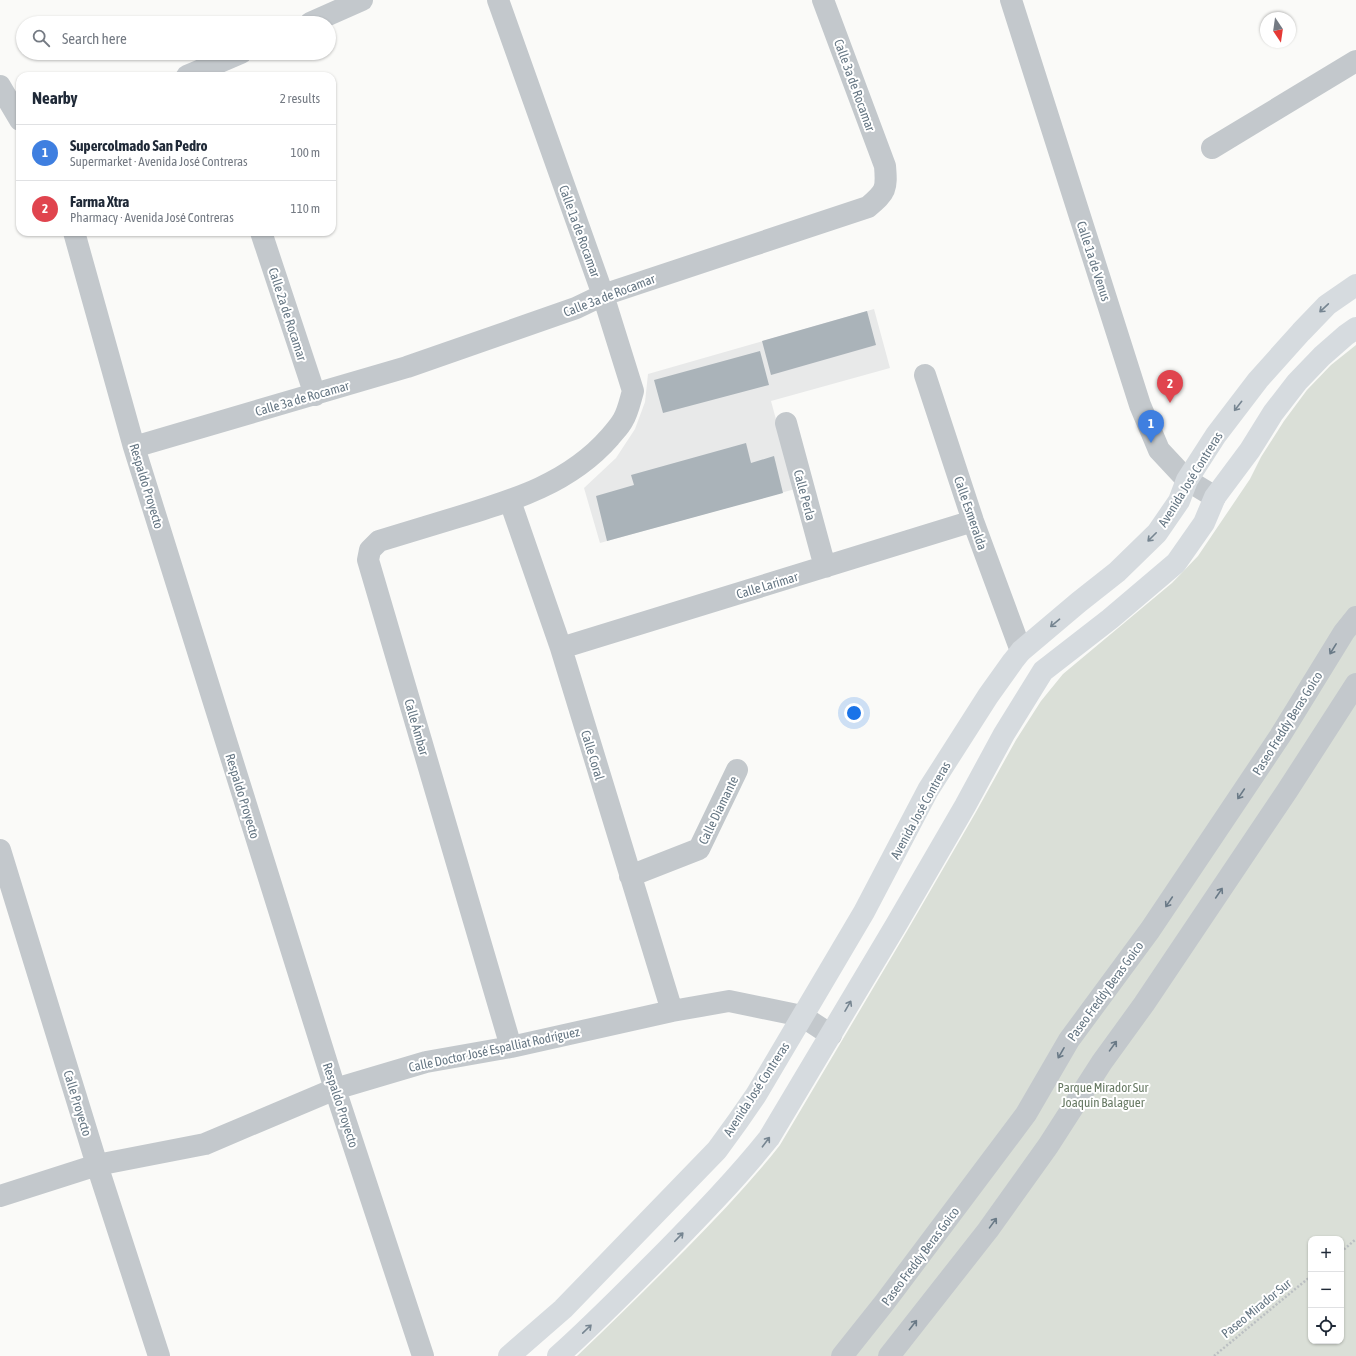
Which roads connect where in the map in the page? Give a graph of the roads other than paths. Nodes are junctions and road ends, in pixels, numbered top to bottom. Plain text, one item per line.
1 (362, 0) edge
2 (498, 0) edge
3 (824, 0) edge
4 (1011, 0) edge
5 (326, 16) edge
6 (227, 60) edge
7 (1356, 61) edge
8 (203, 72) edge
9 (0, 86) edge
10 (16, 113) edge
11 (1212, 148) dead end
12 (75, 236) edge
13 (262, 236) edge
14 (1356, 286) edge
15 (603, 295) junction
16 (1356, 328) edge
17 (925, 375) dead end
18 (314, 395) junction
19 (786, 423) dead end
20 (134, 447) junction
21 (1187, 480) junction
22 (1215, 497) junction
23 (510, 501) junction
24 (973, 521) junction
25 (825, 567) junction
26 (1356, 617) edge
27 (561, 648) junction
28 (1021, 651) junction
29 (1356, 684) edge
30 (737, 770) dead end
31 (0, 850) edge
32 (630, 876) junction
33 (672, 1011) junction
34 (802, 1016) junction
35 (831, 1035) junction
36 (511, 1047) junction
37 (335, 1089) junction
38 (97, 1165) junction
39 (0, 1196) edge
40 (159, 1356) edge
41 (423, 1356) edge
42 (509, 1356) edge
43 (558, 1356) edge
44 (842, 1356) edge
45 (889, 1356) edge

1 - 5 street
2 - 15 street, Calle 1a de Rocamar
3 - 15 street, Calle 3a de Rocamar
4 - 21 street, Calle 1a de Venus
6 - 8 street
7 - 11 street
9 - 10 street
12 - 20 street, Respaldo Proyecto
13 - 18 street, Calle 2a de Rocamar
14 -> 21 main road, Avenida José Contreras
15 - 18 street, Calle 3a de Rocamar
15 - 23 street, Calle 1a de Rocamar
16 - 22 main road
17 - 24 street, Calle Esmeralda
18 - 20 street, Calle 3a de Rocamar
19 - 25 street, Calle Perla
20 - 37 street, Respaldo Proyecto
21 - 22 street, Calle 1a de Venus
21 -> 28 main road, Avenida José Contreras
35 -> 22 main road
23 - 27 street, Calle Coral
23 - 36 street, Calle Ámbar
24 - 25 street, Calle Larimar
24 - 28 street, Calle Esmeralda
25 - 27 street, Calle Larimar
26 -> 44 street, Paseo Freddy Beras Goico
27 - 32 street, Calle Coral
28 - 34 main road, Avenida José Contreras
45 -> 29 street
30 - 32 street, Calle Diamante
31 - 38 street, Calle Proyecto
32 - 33 street, Calle Coral
33 - 34 street, Calle Doctor José Espalliat Rodríguez
33 - 36 street, Calle Doctor José Espalliat Rodríguez
34 - 35 street, Calle Doctor José Espalliat Rodríguez
34 - 42 main road, Avenida José Contreras
43 -> 35 main road
36 - 37 street, Calle Doctor José Espalliat Rodríguez
37 - 38 street, Calle Doctor José Espalliat Rodríguez
37 - 41 street, Respaldo Proyecto
38 - 39 street, Calle Doctor José Espalliat Rodríguez
38 - 40 street, Calle Proyecto

